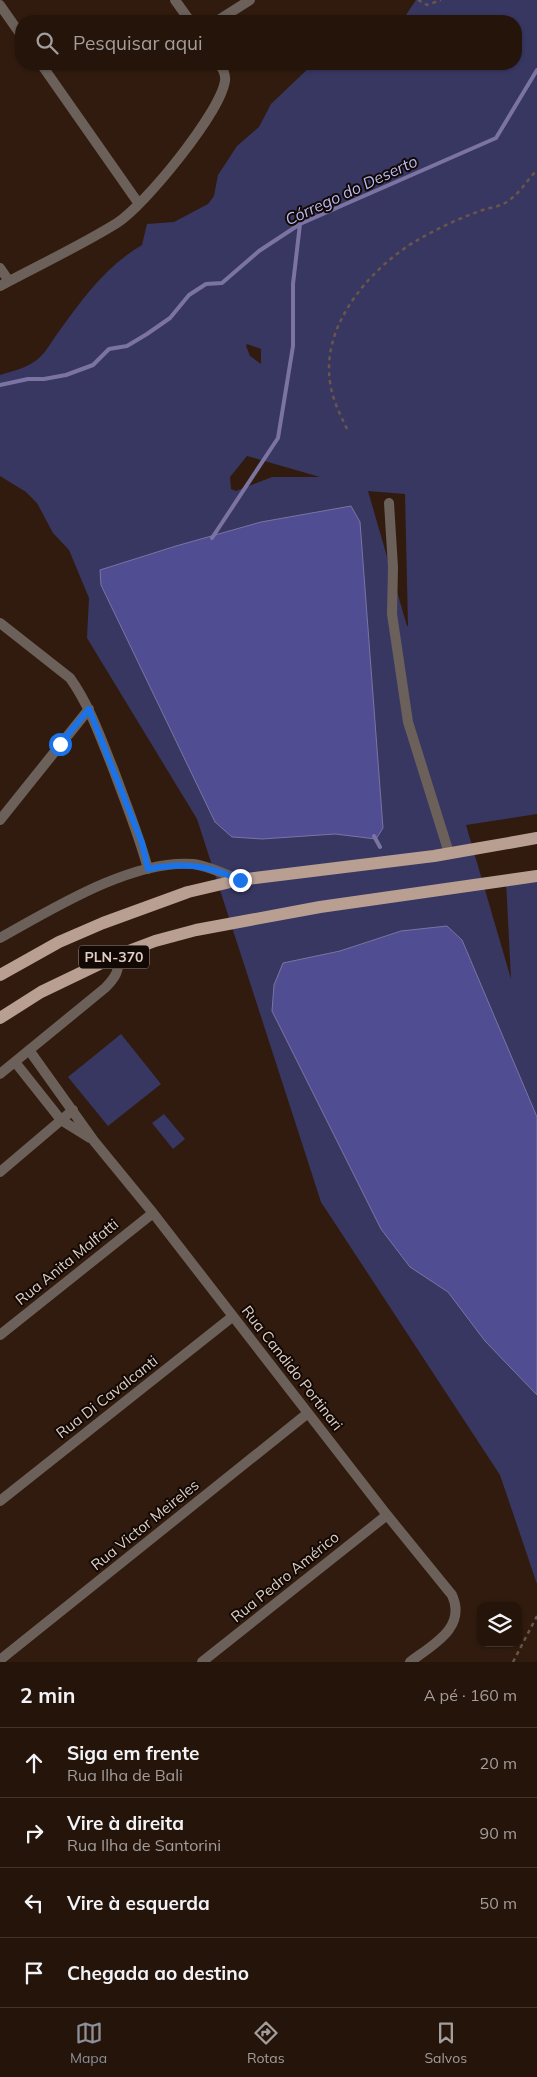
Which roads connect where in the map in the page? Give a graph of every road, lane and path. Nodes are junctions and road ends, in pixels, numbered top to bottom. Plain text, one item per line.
1 (175, 0) edge
2 (250, 0) edge
3 (418, 0) edge
4 (441, 0) edge
5 (0, 5) edge
6 (186, 15) edge
7 (226, 15) edge
8 (15, 26) edge
9 (45, 70) edge
10 (222, 70) edge
11 (537, 170) edge
12 (139, 204) junction
13 (0, 268) edge
14 (5, 284) edge
15 (347, 429) dead end
16 (389, 503) dead end
17 (0, 624) edge
18 (89, 709) junction
19 (0, 820) edge
20 (537, 838) edge
21 (449, 853) junction
22 (148, 869) junction
23 (537, 876) edge
24 (240, 880) junction
25 (0, 938) edge
26 (118, 955) junction
27 (0, 976) edge
28 (0, 1018) edge
29 (29, 1050) junction
30 (15, 1062) junction
31 (0, 1074) edge
32 (73, 1110) junction
33 (61, 1120) junction
34 (94, 1140) junction
35 (0, 1172) edge
36 (154, 1213) junction
37 (232, 1317) junction
38 (0, 1335) edge
39 (308, 1412) junction
40 (0, 1501) edge
41 (387, 1515) junction
42 (537, 1616) edge
43 (0, 1660) edge
44 (202, 1662) edge
45 (410, 1662) edge
46 (513, 1662) edge

1 - 6 street
2 - 7 street
3 - 4 path
5 - 8 street
9 - 12 street
10 - 12 street
11 - 15 path
12 - 14 street
13 - 14 street
16 - 21 street
17 - 18 street
18 - 19 street
18 - 22 street
20 - 21 main road, PLN-370
21 - 24 main road, PLN-370
22 - 24 street
22 - 25 street
23 - 26 main road, PLN-370
24 - 27 main road, PLN-370
26 - 28 main road, PLN-370
26 - 29 street
29 - 30 street
29 - 32 street, Rua Candido Portinari
30 - 31 street
30 - 33 street, Rua Candido Portinari
32 - 33 street
32 - 34 street, Rua Candido Portinari
33 - 34 street, Rua Candido Portinari
33 - 35 street
34 - 36 street, Rua Candido Portinari
36 - 37 street, Rua Candido Portinari
36 - 38 street, Rua Anita Malfatti
37 - 39 street, Rua Candido Portinari
37 - 40 street, Rua Di Cavalcanti
39 - 41 street, Rua Candido Portinari
39 - 43 street, Rua Victor Meireles
41 - 44 street, Rua Pedro Américo
41 - 45 street, Rua Candido Portinari
42 - 46 path

